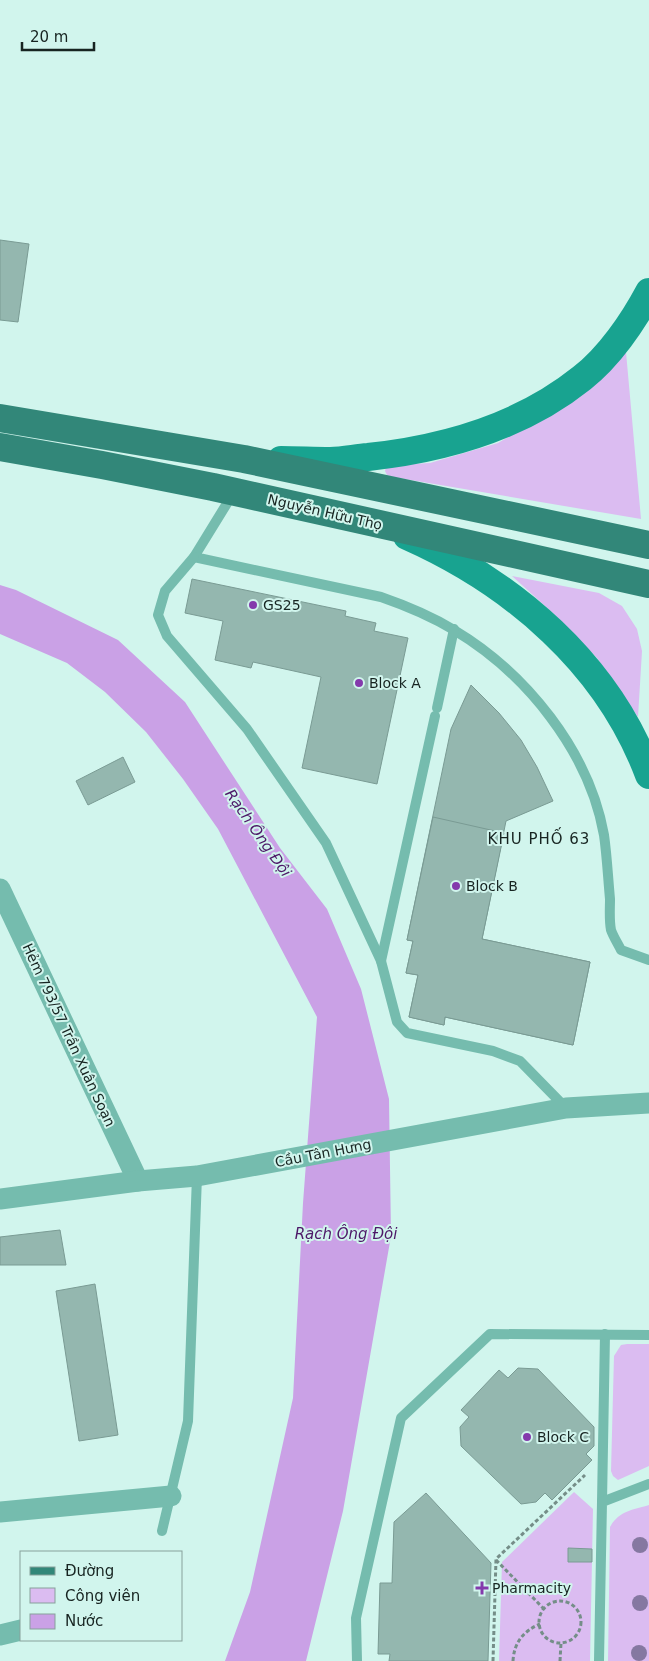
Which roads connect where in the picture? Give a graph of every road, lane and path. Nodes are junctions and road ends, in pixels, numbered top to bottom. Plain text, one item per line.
1 (649, 292) edge
2 (0, 418) edge
3 (0, 447) edge
4 (244, 459) junction
5 (235, 492) junction
6 (380, 525) junction
7 (649, 545) edge
8 (194, 557) junction
9 (649, 584) edge
10 (454, 630) junction
11 (649, 775) edge
12 (0, 889) edge
13 (649, 960) edge
14 (381, 961) junction
15 (649, 1102) edge
16 (566, 1108) junction
17 (198, 1176) junction
18 (138, 1180) junction
19 (0, 1199) edge
20 (605, 1334) junction
21 (649, 1335) edge
22 (603, 1458) junction
23 (649, 1484) edge
24 (170, 1496) junction
25 (602, 1502) junction
26 (0, 1512) edge
27 (162, 1531) dead end
28 (496, 1559) junction
29 (544, 1609) junction
30 (540, 1624) junction
31 (20, 1630) edge
32 (0, 1635) edge
33 (561, 1643) junction
34 (357, 1661) edge
35 (494, 1661) edge
36 (513, 1661) edge
37 (560, 1661) edge
38 (599, 1661) edge

1 - 4 street
2 - 4 main road
3 - 5 main road, Nguyễn Hữu Thọ
4 - 7 main road
5 - 6 main road, Nguyễn Hữu Thọ
5 - 8 lane
6 - 9 main road, Nguyễn Hữu Thọ
6 - 11 street
8 - 10 lane
8 - 14 lane
10 - 13 lane
10 - 14 lane
12 - 18 street, Hẻm 793/57 Trần Xuân Soạn
14 - 16 lane
15 - 16 street, Cầu Tân Hưng
16 - 17 street, Cầu Tân Hưng
17 - 18 street, Cầu Tân Hưng
17 - 24 lane
18 - 19 street, Cầu Tân Hưng
20 - 21 lane
20 - 22 lane
20 - 34 lane
22 - 25 lane
22 - 28 path
23 - 25 lane
24 - 26 street
24 - 27 lane
25 - 38 lane
28 - 29 path
28 - 35 path
29 - 30 path
29 - 33 path
30 - 33 path
30 - 36 path
31 - 32 street
33 - 37 path

